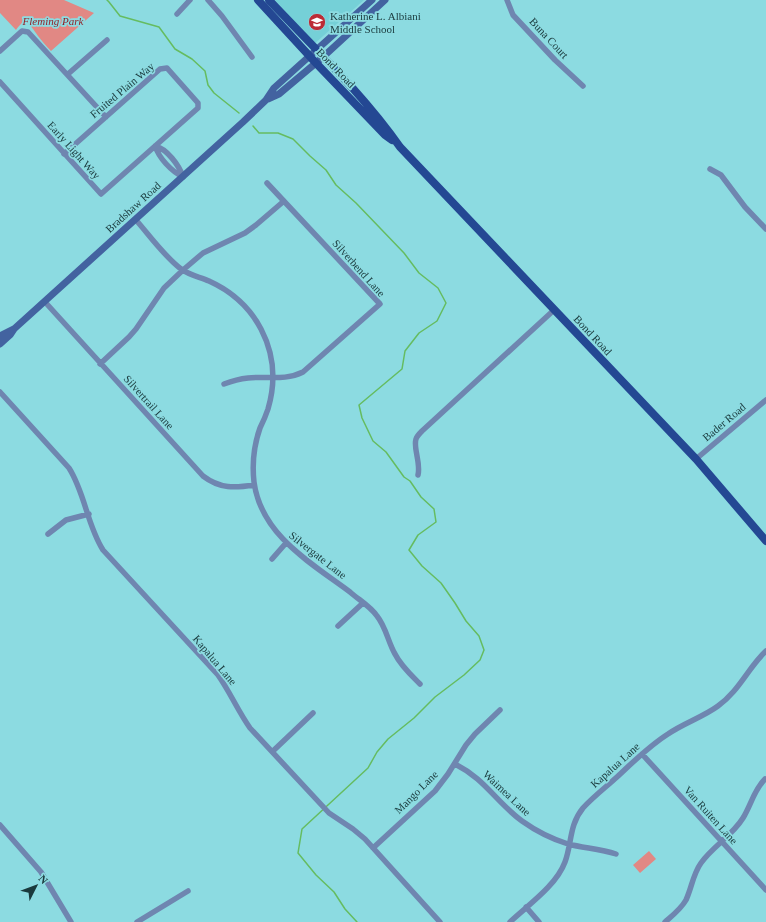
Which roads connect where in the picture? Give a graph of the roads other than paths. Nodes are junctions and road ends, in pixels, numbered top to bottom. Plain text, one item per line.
1 (190, 0) edge
2 (208, 0) edge
3 (258, 0) edge
4 (269, 0) edge
5 (372, 0) edge
6 (385, 0) edge
7 (507, 0) edge
8 (177, 14) dead end
9 (107, 40) dead end
10 (317, 50) junction
11 (0, 51) edge
12 (323, 57) junction
13 (252, 58) dead end
14 (312, 59) junction
15 (68, 74) junction
16 (0, 82) edge
17 (583, 86) dead end
18 (348, 97) junction
19 (106, 117) junction
20 (379, 118) junction
21 (155, 146) junction
22 (400, 147) junction
23 (64, 154) junction
24 (710, 169) dead end
25 (183, 176) junction
26 (267, 183) dead end
27 (284, 201) junction
28 (136, 220) junction
29 (766, 229) edge
30 (183, 270) junction
31 (45, 302) junction
32 (554, 310) junction
33 (14, 329) junction
34 (0, 336) edge
35 (0, 344) edge
36 (100, 364) junction
37 (273, 378) junction
38 (224, 384) dead end
39 (0, 392) edge
40 (766, 400) edge
41 (696, 460) junction
42 (418, 475) dead end
43 (254, 484) junction
44 (89, 514) junction
45 (48, 534) dead end
46 (766, 541) edge
47 (286, 544) junction
48 (272, 559) dead end
49 (363, 603) junction
50 (338, 626) dead end
51 (766, 651) edge
52 (420, 684) dead end
53 (500, 710) dead end
54 (313, 713) dead end
55 (273, 752) junction
56 (642, 754) junction
57 (455, 764) junction
58 (765, 779) edge
59 (0, 825) edge
60 (722, 842) junction
61 (569, 844) junction
62 (373, 848) junction
63 (616, 854) dead end
64 (766, 890) edge
65 (188, 891) dead end
66 (526, 907) junction
67 (71, 922) edge
68 (137, 922) edge
69 (440, 922) edge
70 (510, 922) edge
71 (539, 922) edge
72 (665, 922) edge

1 - 8 street
2 - 13 street
3 - 14 main road, Bond Road
4 - 10 main road, Bond Road
5 - 10 main road, Bradshaw Road
6 - 12 main road, Bradshaw Road
7 - 17 street, Buna Court
9 - 15 street
10 - 12 main road, Bond Road
10 - 14 main road, Bradshaw Road
11 - 15 street
12 - 14 main road, Bradshaw Road
12 - 20 main road, Bond Road
14 - 18 main road, Bond Road
14 - 25 main road, Bradshaw Road
15 - 19 street
16 - 23 street, Early Light Way
18 - 20 main road
18 - 22 main road, Bond Road
19 - 21 street, Fruited Plain Way
19 - 23 street, Fruited Plain Way
20 - 22 main road, Bond Road
21 - 23 street, Early Light Way
21 - 25 street
22 - 32 main road, Bond Road
24 - 29 street
25 - 28 main road, Bradshaw Road
26 - 27 street, Silverbend Lane
27 - 30 street
27 - 37 street, Silverbend Lane
28 - 30 street, Silvergate Lane
28 - 31 main road, Bradshaw Road
30 - 36 street
30 - 37 street, Silvergate Lane
31 - 33 main road, Bradshaw Road
31 - 36 street, Silvertrail Lane
32 - 41 main road, Bond Road
32 - 42 street
33 - 34 main road, Bradshaw Road
33 - 35 main road, Bradshaw Road
36 - 43 street, Silvertrail Lane
37 - 38 street
37 - 43 street, Silvergate Lane
39 - 44 street, Kapalua Lane
40 - 41 street, Bader Road
41 - 46 main road, Bond Road
43 - 47 street, Silvergate Lane
44 - 45 street
44 - 55 street, Kapalua Lane
47 - 48 street
47 - 49 street, Silvergate Lane
49 - 50 street
49 - 52 street, Silvergate Lane
51 - 56 street, Kapalua Lane
53 - 57 street, Mango Lane
54 - 55 street
55 - 62 street, Kapalua Lane
56 - 60 street, Van Ruiten Lane
56 - 61 street, Kapalua Lane
57 - 61 street, Waimea Lane
57 - 62 street, Mango Lane
58 - 60 street
59 - 67 street
60 - 64 street, Van Ruiten Lane
60 - 72 street
61 - 63 street, Waimea Lane
61 - 66 street, Kapalua Lane
62 - 69 street, Kapalua Lane
65 - 68 street
66 - 70 street, Kapalua Lane
66 - 71 street

